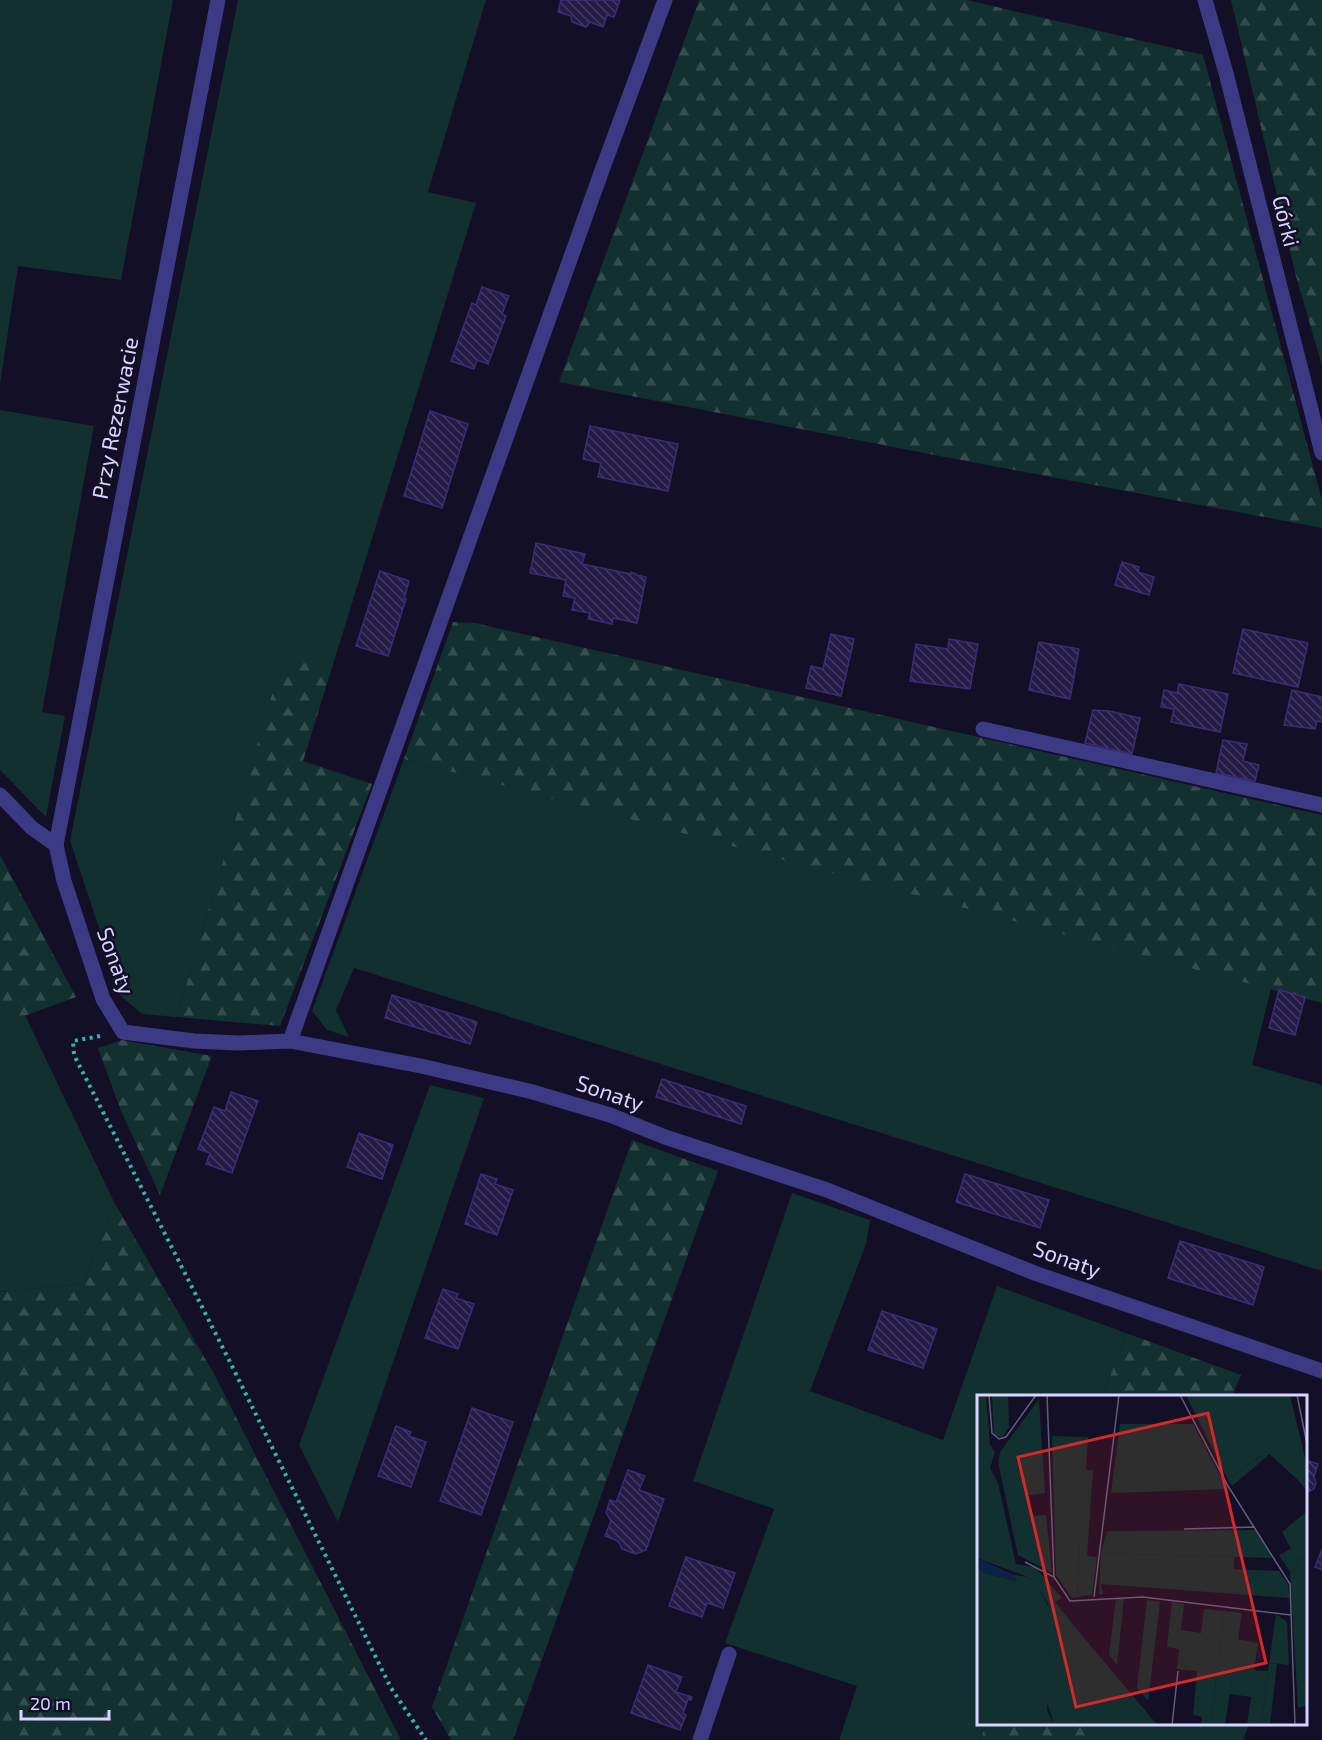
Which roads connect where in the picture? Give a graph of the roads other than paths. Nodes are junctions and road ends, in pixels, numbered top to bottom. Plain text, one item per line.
1 (218, 0) edge
2 (665, 0) edge
3 (1205, 0) edge
4 (1322, 453) edge
5 (983, 729) dead end
6 (0, 795) edge
7 (1322, 805) edge
8 (56, 845) junction
9 (290, 1041) junction
10 (1322, 1371) edge
11 (729, 1654) dead end
12 (700, 1740) edge

1 - 8 street, Przy Rezerwacie
2 - 9 street
3 - 4 street, Górki
5 - 7 street
6 - 8 street
8 - 9 street, Sonaty
9 - 10 street, Sonaty
11 - 12 street

